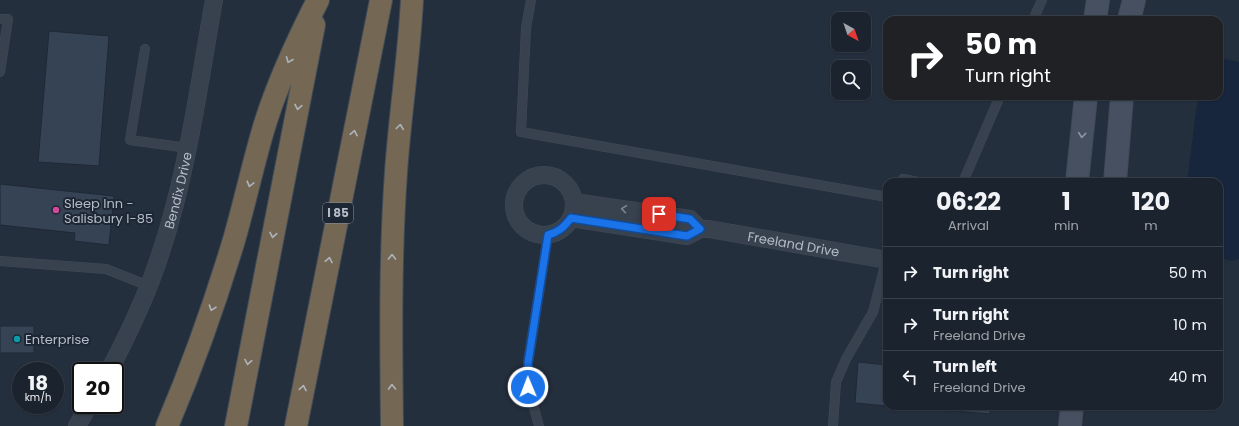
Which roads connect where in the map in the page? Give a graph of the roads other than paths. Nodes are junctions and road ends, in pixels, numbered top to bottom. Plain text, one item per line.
1 (214, 0) edge
2 (319, 0) edge
3 (381, 0) edge
4 (412, 0) edge
5 (531, 0) edge
6 (1042, 0) edge
7 (1098, 0) edge
8 (1134, 0) edge
9 (1035, 16) edge
10 (1095, 16) edge
11 (1129, 16) edge
12 (0, 18) edge
13 (144, 49) dead end
14 (0, 72) edge
15 (998, 100) edge
16 (1086, 100) edge
17 (1122, 100) edge
18 (188, 148) junction
19 (965, 178) edge
20 (1077, 178) edge
21 (1115, 178) edge
22 (883, 196) edge
23 (574, 202) junction
24 (571, 218) junction
25 (700, 229) junction
26 (548, 235) junction
27 (883, 258) edge
28 (0, 261) edge
29 (883, 274) edge
30 (149, 286) junction
31 (113, 362) edge
32 (1072, 410) edge
33 (84, 414) edge
34 (77, 426) edge
35 (167, 426) edge
36 (236, 426) edge
37 (296, 426) edge
38 (392, 426) edge
39 (539, 426) edge
40 (833, 426) edge
41 (1070, 426) edge

1 - 18 street, Bendix Drive
2 -> 35 highway
2 -> 36 highway
37 -> 3 highway, I 85
38 -> 4 highway
5 - 22 lane
6 - 9 lane
7 - 10 street
8 - 11 street
12 - 14 lane
13 - 18 lane
15 - 19 lane
16 -> 20 street
17 - 21 street
18 - 30 street, Bendix Drive
23 - 24 street
25 -> 23 street, Freeland Drive
23 - 26 street
24 - 25 street, Freeland Drive
24 - 26 street
25 - 27 street, Freeland Drive
26 - 39 lane
28 - 30 lane
29 - 40 lane
30 - 31 street, Bendix Drive
32 - 41 street
33 - 34 street

